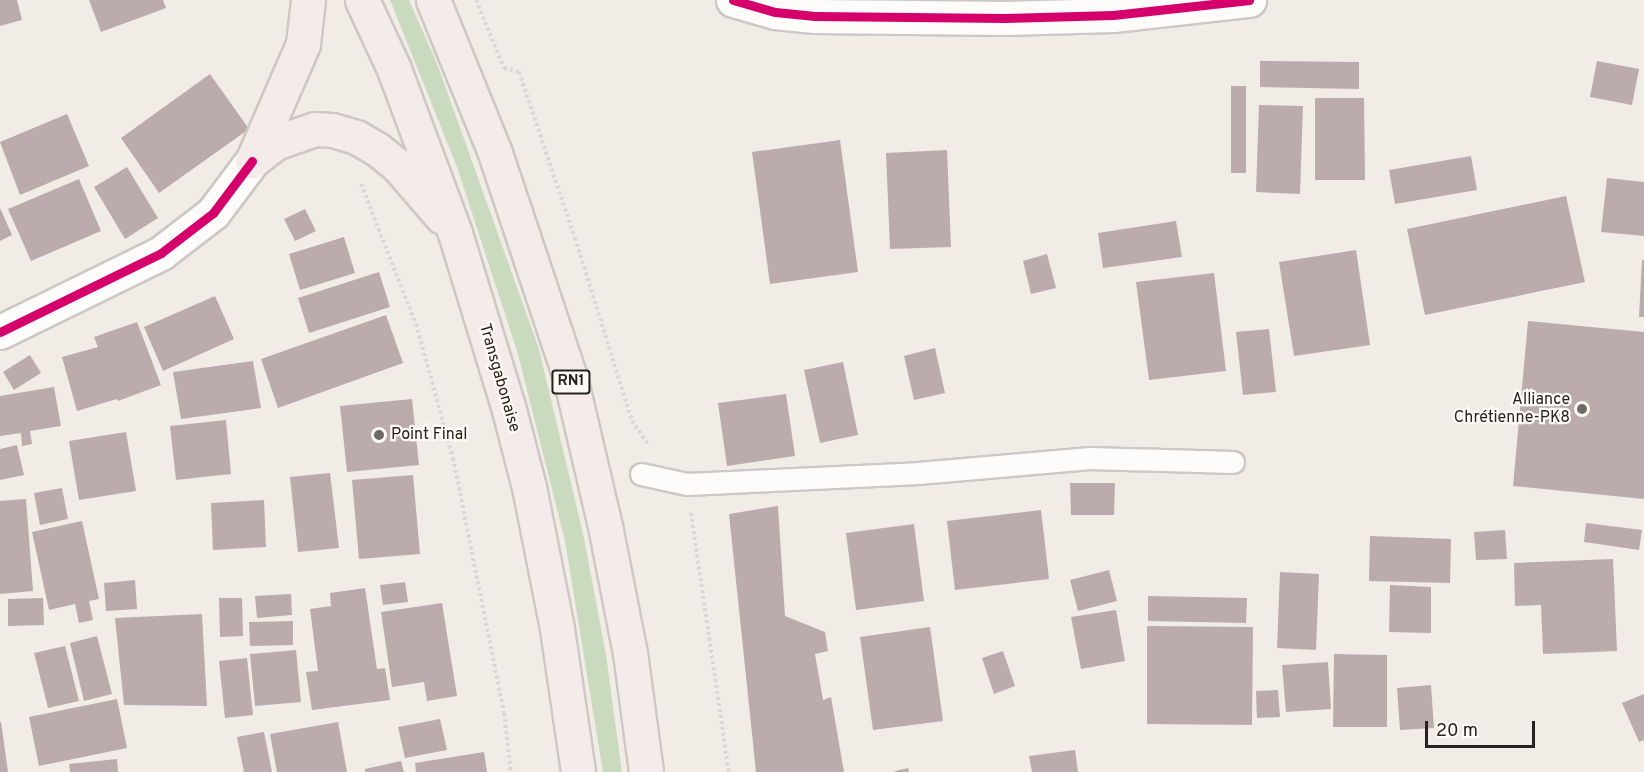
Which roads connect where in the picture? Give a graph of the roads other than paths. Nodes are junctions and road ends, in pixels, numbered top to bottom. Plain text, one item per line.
1 (308, 0) edge
2 (362, 0) edge
3 (733, 0) edge
4 (1250, 0) edge
5 (435, 3) edge
6 (252, 161) junction
7 (455, 233) junction
8 (0, 332) edge
9 (1233, 462) dead end
10 (641, 474) dead end
11 (578, 772) edge
12 (646, 772) edge

1 - 6 highway
2 - 7 highway, Transgabonaise
3 - 4 street
5 - 12 highway, RN1
6 - 7 highway
6 - 8 street
7 - 11 highway, Transgabonaise
9 - 10 lane

